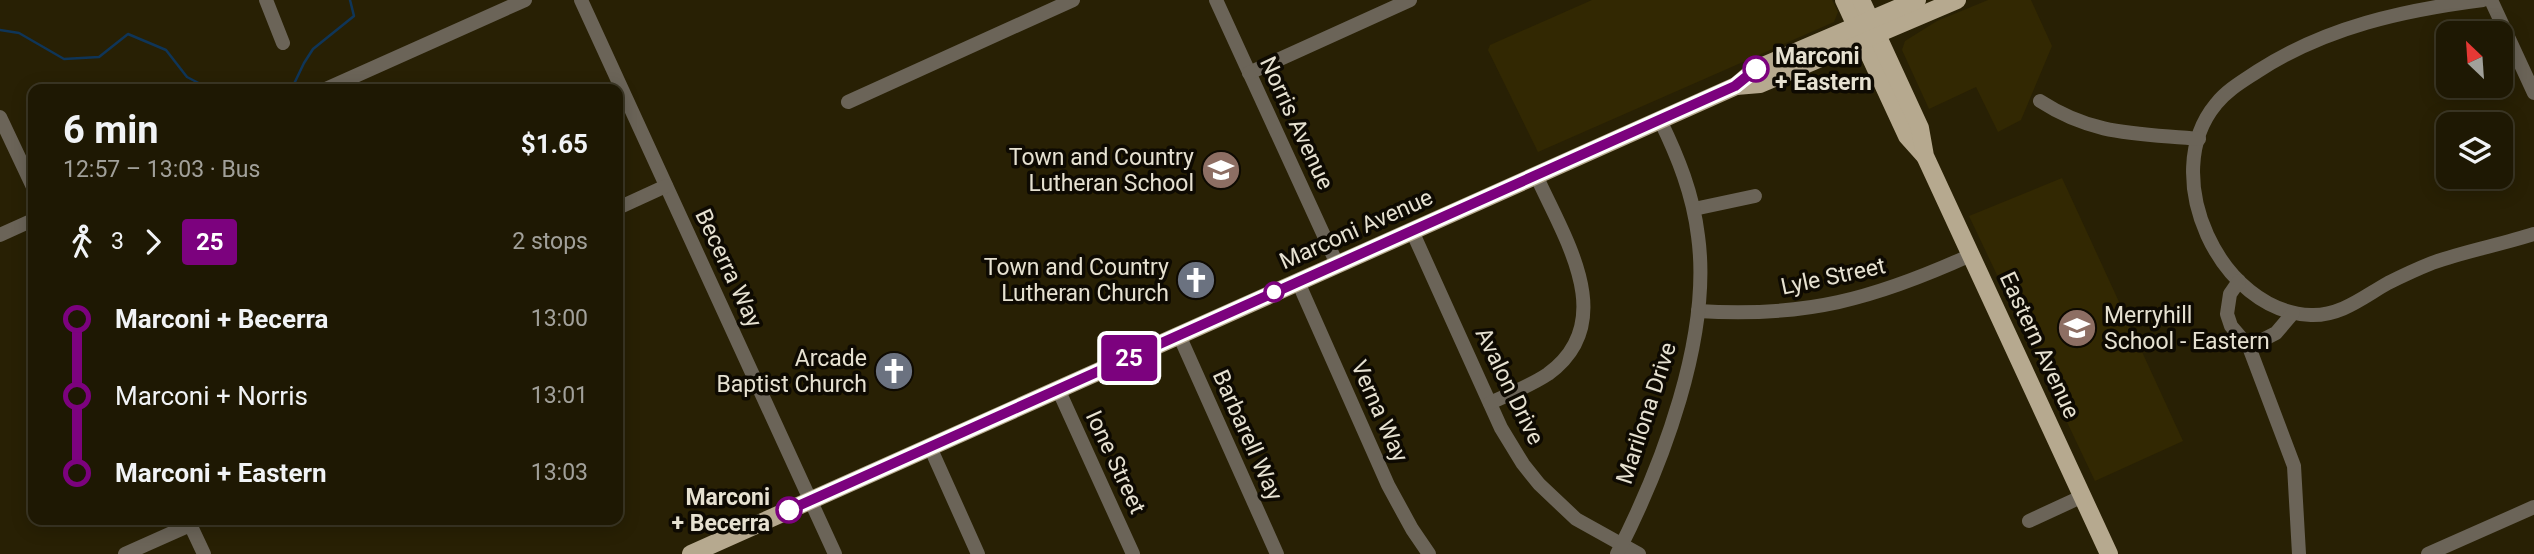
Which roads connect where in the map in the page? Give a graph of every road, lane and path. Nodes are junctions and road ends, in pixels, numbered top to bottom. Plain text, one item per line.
1 (266, 0) edge
2 (525, 0) edge
3 (581, 0) edge
4 (1073, 0) edge
5 (1216, 0) edge
6 (1410, 0) edge
7 (1844, 0) edge
8 (1861, 0) edge
9 (1917, 0) edge
10 (1957, 0) edge
11 (2483, 0) edge
12 (2491, 0) edge
13 (1866, 30) junction
14 (283, 43) dead end
15 (1250, 73) junction
16 (337, 84) edge
17 (619, 84) edge
18 (623, 92) edge
19 (2534, 93) edge
20 (2040, 101) dead end
21 (848, 102) dead end
22 (0, 117) edge
23 (1660, 120) junction
24 (2199, 139) junction
25 (1536, 175) junction
26 (28, 176) edge
27 (666, 186) junction
28 (1755, 196) dead end
29 (623, 206) edge
30 (1694, 209) junction
31 (28, 222) edge
32 (1412, 230) junction
33 (2534, 234) edge
34 (0, 235) edge
35 (1971, 255) junction
36 (1337, 264) junction
37 (2239, 281) junction
38 (1298, 282) junction
39 (1698, 311) junction
40 (2293, 313) junction
41 (1179, 335) junction
42 (2249, 346) junction
43 (1058, 389) junction
44 (1490, 403) junction
45 (930, 447) junction
46 (2083, 496) junction
47 (811, 500) junction
48 (2534, 506) edge
49 (2029, 521) dead end
50 (185, 525) edge
51 (190, 525) edge
52 (1619, 550) edge
53 (125, 554) edge
54 (204, 554) edge
55 (691, 554) edge
56 (835, 554) edge
57 (978, 554) edge
58 (1133, 554) edge
59 (1277, 554) edge
60 (1429, 554) edge
61 (1639, 554) edge
62 (2109, 554) edge
63 (2299, 554) edge
64 (2428, 554) edge

1 - 14 street
2 - 16 street
3 - 17 street, Becerra Way
4 - 21 street
5 - 15 street, Norris Avenue
6 - 15 street
7 - 13 main road, Eastern Avenue
8 - 13 main road, Eastern Avenue
9 - 13 main road, Marconi Avenue
10 - 13 main road, Marconi Avenue
11 - 24 street
12 - 19 street
13 - 23 main road, Marconi Avenue
13 - 35 main road, Eastern Avenue
15 - 36 street, Norris Avenue
18 - 27 street, Becerra Way
20 - 24 street
22 - 26 street
23 - 25 main road, Marconi Avenue
23 - 30 street, Marilona Drive
24 - 37 street
25 - 32 main road, Marconi Avenue
25 - 44 street
27 - 29 street
27 - 47 street, Becerra Way
28 - 30 street
30 - 39 street, Marilona Drive
31 - 34 street
32 - 36 main road, Marconi Avenue
32 - 44 street, Avalon Drive
33 - 40 street
35 - 39 street, Lyle Street
35 - 46 main road, Eastern Avenue
36 - 38 main road, Marconi Avenue
37 - 40 street
37 - 42 street
38 - 41 main road, Marconi Avenue
38 - 60 street, Verna Way
39 - 52 street, Marilona Drive
40 - 42 street
41 - 43 main road, Marconi Avenue
41 - 59 street, Barbarell Way
42 - 63 street
43 - 45 main road, Marconi Avenue
43 - 58 street, Ione Street
44 - 52 street, Avalon Drive
45 - 47 main road, Marconi Avenue
45 - 57 street
46 - 49 street
46 - 62 main road, Eastern Avenue
47 - 55 main road, Marconi Avenue
47 - 56 street, Becerra Way
48 - 64 street
50 - 53 street
51 - 54 street
52 - 61 street, Avalon Drive

